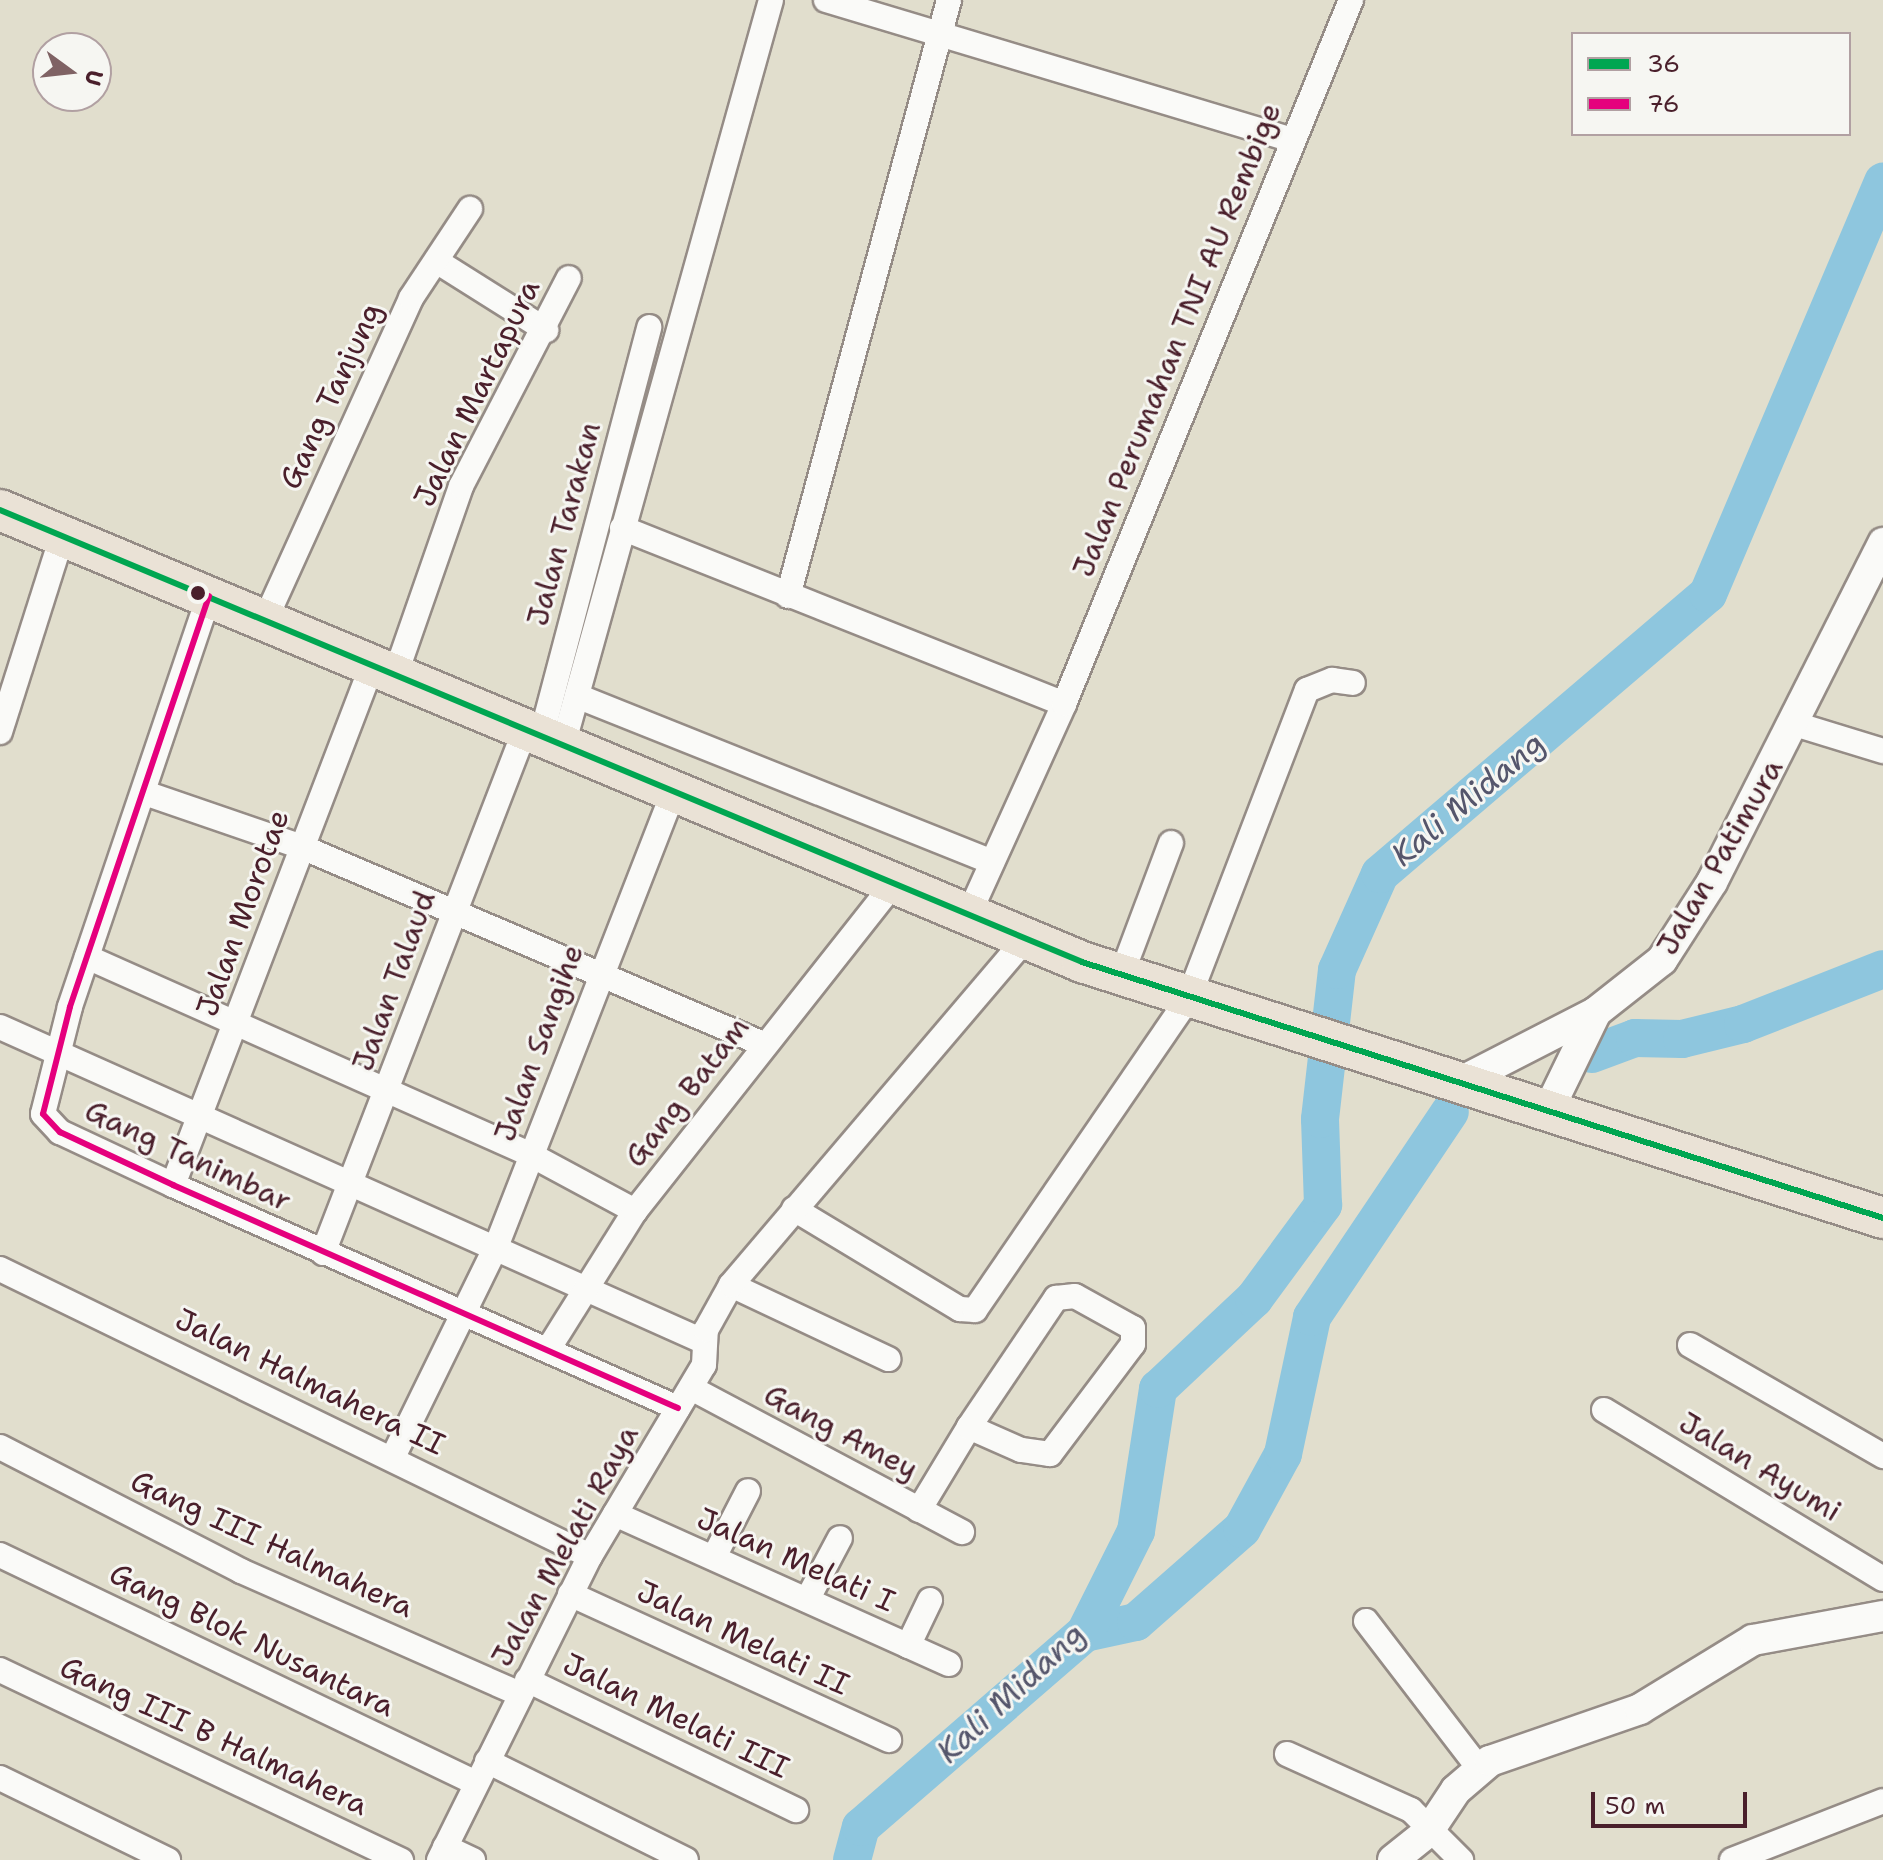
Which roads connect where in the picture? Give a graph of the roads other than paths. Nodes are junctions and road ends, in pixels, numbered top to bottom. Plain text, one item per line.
1 (771, 0) edge
2 (826, 0) edge
3 (949, 0) edge
4 (1351, 0) edge
5 (939, 33) junction
6 (1293, 140) junction
7 (470, 209) dead end
8 (438, 262) junction
9 (569, 278) dead end
10 (649, 327) dead end
11 (546, 330) junction
12 (0, 510) edge
13 (622, 528) junction
14 (62, 537) junction
15 (1883, 543) edge
16 (209, 596) junction
17 (788, 596) junction
18 (266, 618) junction
19 (384, 668) junction
20 (1353, 683) dead end
21 (577, 696) junction
22 (1064, 704) junction
23 (1795, 724) junction
24 (0, 732) edge
25 (543, 738) junction
26 (1883, 751) edge
27 (145, 793) junction
28 (673, 793) junction
29 (1171, 843) dead end
30 (302, 847) junction
31 (992, 862) junction
32 (892, 886) junction
33 (450, 916) junction
34 (968, 916) junction
35 (1025, 940) junction
36 (87, 957) junction
37 (1121, 976) junction
38 (595, 977) junction
39 (1189, 997) junction
40 (1596, 1012) junction
41 (237, 1021) junction
42 (0, 1027) edge
43 (763, 1044) junction
44 (56, 1051) junction
45 (1462, 1081) junction
46 (388, 1092) junction
47 (1547, 1113) junction
48 (202, 1118) junction
49 (533, 1156) junction
50 (353, 1182) junction
51 (173, 1185) junction
52 (794, 1209) junction
53 (635, 1211) junction
54 (1883, 1218) edge
55 (496, 1247) junction
56 (323, 1253) junction
57 (0, 1269) edge
58 (731, 1285) junction
59 (586, 1286) junction
60 (460, 1312) junction
61 (705, 1342) junction
62 (1690, 1345) dead end
63 (549, 1348) junction
64 (888, 1359) dead end
65 (685, 1398) junction
66 (1604, 1410) dead end
67 (969, 1427) junction
68 (0, 1447) edge
69 (1883, 1456) edge
70 (393, 1457) junction
71 (748, 1491) dead end
72 (919, 1510) junction
73 (615, 1514) junction
74 (962, 1532) dead end
75 (840, 1538) dead end
76 (0, 1555) edge
77 (590, 1556) junction
78 (714, 1557) junction
79 (1883, 1579) edge
80 (570, 1594) junction
81 (807, 1600) junction
82 (930, 1600) dead end
83 (1883, 1616) edge
84 (1366, 1621) dead end
85 (908, 1646) junction
86 (949, 1664) dead end
87 (0, 1670) edge
88 (524, 1687) junction
89 (889, 1740) dead end
90 (1287, 1754) dead end
91 (1478, 1767) junction
92 (481, 1772) junction
93 (0, 1778) edge
94 (1883, 1801) edge
95 (796, 1810) dead end
96 (1428, 1832) junction
97 (442, 1853) edge
98 (168, 1860) edge
99 (401, 1860) edge
100 (473, 1860) edge
101 (686, 1860) edge
102 (1393, 1860) edge
103 (1461, 1860) edge
104 (1732, 1860) edge

1 - 13 street
2 - 5 street
3 - 5 street
4 - 6 street, Jalan Perumahan TNI AU Rembige
5 - 6 street
5 - 17 street
6 - 22 street, Jalan Perumahan TNI AU Rembige
7 - 8 street, Gang Tanjung
8 - 11 street
8 - 18 street, Gang Tanjung
9 - 11 street, Jalan Martapura
10 - 25 street, Jalan Tarakan
11 - 19 street, Jalan Martapura
12 - 14 main road
13 - 17 street
13 - 21 street
14 - 16 main road
14 - 24 street
15 - 23 street, Jalan Patimura
16 - 18 main road
16 - 27 street, Gang Tanimbar
17 - 22 street
18 - 19 main road
19 - 25 main road
19 - 30 street, Jalan Morotae
20 - 39 street
21 - 25 street
21 - 31 street
22 - 31 street, Jalan Perumahan TNI AU Rembige
23 - 26 street
23 - 40 street, Jalan Patimura
25 - 28 main road
25 - 33 street, Jalan Talaud
27 - 30 street
27 - 36 street, Gang Tanimbar
28 - 32 main road
28 - 38 street, Jalan Sangihe
29 - 37 street
30 - 33 street
30 - 41 street, Jalan Morotae
31 - 34 street, Jalan Perumahan TNI AU Rembige
32 - 34 main road
32 - 43 street, Gang Batam
33 - 38 street
33 - 46 street, Jalan Talaud
34 - 35 main road
35 - 37 main road
35 - 52 street, Jalan Melati Raya
36 - 41 street
36 - 44 street, Gang Tanimbar
37 - 39 main road
38 - 43 street
38 - 49 street, Jalan Sangihe
39 - 45 main road
39 - 52 street
40 - 45 street, Jalan Patimura
40 - 47 street
41 - 46 street
41 - 48 street, Jalan Morotae
42 - 44 street
43 - 53 street, Gang Batam
44 - 48 street
44 - 51 street, Gang Tanimbar
45 - 47 main road
46 - 49 street
46 - 50 street, Jalan Talaud
47 - 54 main road
48 - 50 street
48 - 51 street, Jalan Morotae
49 - 53 street
49 - 55 street, Jalan Sangihe
50 - 55 street
50 - 56 street, Jalan Talaud
51 - 56 street, Gang Tanimbar
52 - 58 street, Jalan Melati Raya
53 - 59 street, Gang Batam
55 - 59 street
55 - 60 street, Jalan Sangihe
56 - 60 street, Gang Tanimbar
57 - 70 street, Jalan Halmahera II
58 - 61 street, Jalan Melati Raya
58 - 64 street
59 - 61 street
59 - 63 street, Gang Batam
60 - 63 street, Gang Tanimbar
60 - 70 street, Jalan Sangihe
61 - 65 street, Jalan Melati Raya
62 - 69 street
63 - 65 street, Gang Tanimbar
65 - 72 street, Gang Amey
65 - 73 street, Jalan Melati Raya
66 - 79 street, Jalan Ayumi
67 - 67 street
67 - 72 street
68 - 88 street, Gang III Halmahera
70 - 77 street, Jalan Halmahera II
71 - 78 street
72 - 74 street, Gang Amey
73 - 77 street, Jalan Melati Raya
73 - 78 street, Jalan Melati I
75 - 81 street
76 - 92 street, Gang Blok Nusantara
77 - 80 street, Jalan Melati Raya
78 - 81 street, Jalan Melati I
80 - 88 street, Jalan Melati Raya
80 - 89 street, Jalan Melati II
81 - 85 street, Jalan Melati I
82 - 85 street
83 - 91 street
84 - 91 street
85 - 86 street, Jalan Melati I
87 - 99 street, Gang III B Halmahera
88 - 92 street, Jalan Melati Raya
88 - 95 street, Jalan Melati III
90 - 96 street
91 - 96 street
92 - 97 street, Jalan Melati Raya
92 - 101 street, Gang Blok Nusantara
93 - 98 street
94 - 104 street
96 - 102 street
96 - 103 street
97 - 100 street

